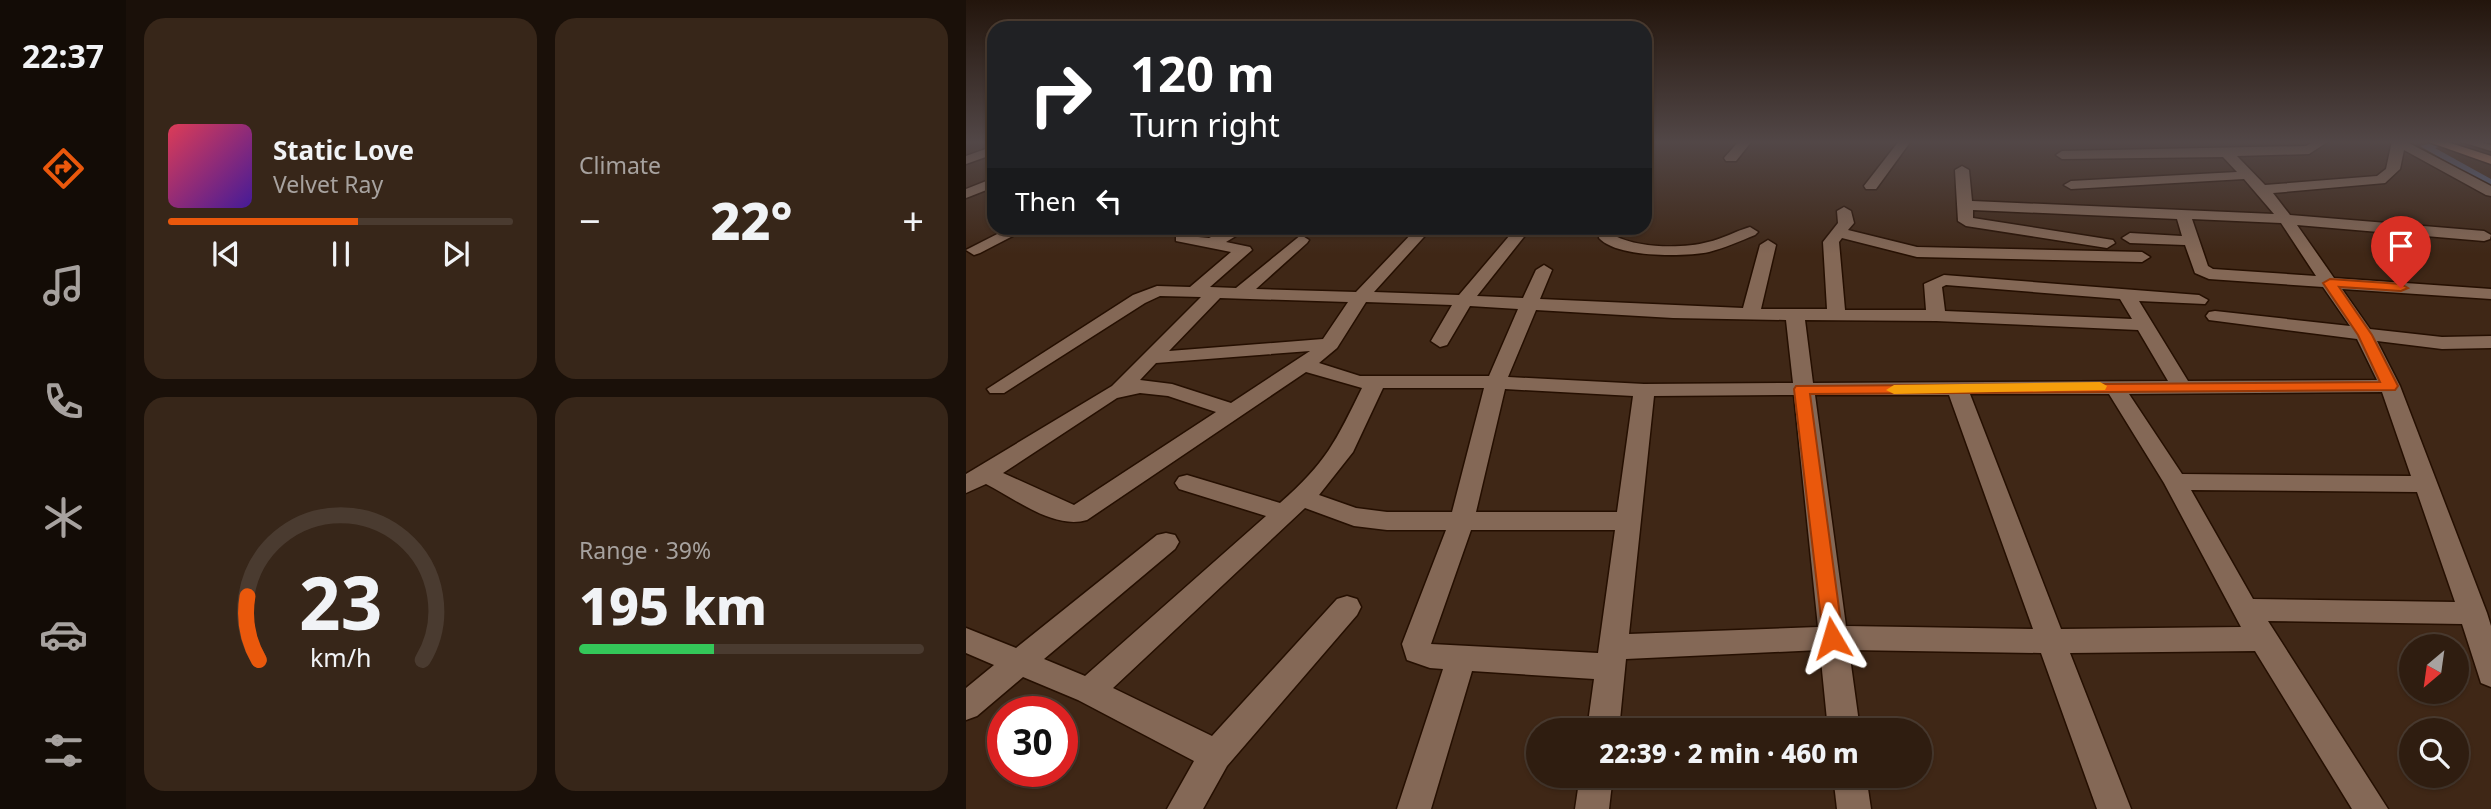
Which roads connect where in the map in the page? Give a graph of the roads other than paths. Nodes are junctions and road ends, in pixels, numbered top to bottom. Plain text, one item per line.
1 (1876, 179) edge
2 (1963, 179) edge
3 (2182, 179) edge
4 (2253, 179) edge
5 (2384, 179) edge
6 (2467, 179) edge
7 (987, 185) edge
8 (2071, 185) dead end
9 (1871, 186) dead end
10 (2264, 189) junction
11 (2491, 192) edge
12 (966, 194) edge
13 (1966, 205) junction
14 (2081, 210) junction
15 (1844, 211) dead end
16 (2183, 214) junction
17 (2284, 219) junction
18 (1966, 222) junction
19 (1750, 232) dead end
20 (1838, 232) junction
21 (2038, 233) junction
22 (1005, 235) edge
23 (1228, 235) edge
24 (1418, 235) edge
25 (1518, 235) edge
26 (1607, 235) edge
27 (2484, 236) dead end
28 (1182, 238) dead end
29 (2130, 238) dead end
30 (1301, 240) dead end
31 (2088, 240) junction
32 (2192, 241) junction
33 (1214, 242) junction
34 (2107, 243) dead end
35 (1768, 245) dead end
36 (974, 250) dead end
37 (1965, 253) junction
38 (2049, 253) junction
39 (2142, 257) dead end
40 (1544, 270) dead end
41 (2330, 283) junction
42 (2063, 287) junction
43 (1194, 292) junction
44 (1216, 292) junction
45 (2125, 292) junction
46 (1241, 293) junction
47 (2491, 294) edge
48 (1362, 296) junction
49 (1464, 300) junction
50 (2199, 300) dead end
51 (1531, 304) junction
52 (1750, 314) junction
53 (1795, 315) junction
54 (1836, 316) junction
55 (1936, 316) junction
56 (2215, 316) dead end
57 (2145, 325) junction
58 (2365, 335) junction
59 (1440, 341) dead end
60 (2491, 342) edge
61 (1329, 344) junction
62 (1151, 358) junction
63 (1305, 365) junction
64 (1496, 382) junction
65 (1375, 383) junction
66 (2114, 386) junction
67 (2182, 386) junction
68 (2390, 386) junction
69 (1120, 388) junction
70 (997, 389) dead end
71 (1802, 389) junction
72 (1644, 390) junction
73 (1958, 390) junction
74 (1233, 411) junction
75 (975, 479) edge
76 (2175, 482) junction
77 (1187, 483) dead end
78 (2424, 484) junction
79 (1294, 506) junction
80 (1462, 521) junction
81 (1628, 521) junction
82 (1166, 542) dead end
83 (1348, 607) dead end
84 (2245, 610) junction
85 (2473, 613) junction
86 (1832, 638) junction
87 (2266, 639) junction
88 (966, 640) edge
89 (2050, 641) junction
90 (1612, 657) junction
91 (1461, 658) junction
92 (1020, 663) junction
93 (2490, 671) edge
94 (1089, 691) junction
95 (966, 706) edge
96 (1604, 718) edge
97 (1842, 718) edge
98 (1216, 755) junction
99 (1595, 788) edge
100 (1851, 788) edge
101 (1184, 809) edge
102 (1414, 809) edge
103 (1592, 809) edge
104 (1854, 809) edge
105 (2113, 809) edge
106 (2371, 809) edge

1 - 9 street
2 - 13 street
3 - 8 street
4 - 10 street
5 - 10 street
6 - 11 street
7 - 12 street
10 - 17 street
13 - 14 street
13 - 18 street
14 - 16 street
14 - 31 street
15 - 20 street
16 - 17 street
16 - 32 street
17 - 27 street
17 - 41 street
18 - 21 street
18 - 37 street
19 - 26 street
20 - 37 street
20 - 54 street
21 - 31 street
21 - 38 street
22 - 36 street
23 - 33 street
24 - 48 street
25 - 49 street
28 - 33 street
29 - 32 street
30 - 46 street
31 - 34 street
32 - 41 street
33 - 43 street
35 - 52 street
37 - 38 street
38 - 39 street
38 - 42 street
40 - 51 street
41 - 47 street
41 - 58 street
42 - 45 street
42 - 55 street
43 - 44 street
43 - 70 street
44 - 46 street
44 - 62 street
45 - 50 street
45 - 57 street
46 - 48 street
48 - 49 street
48 - 61 street
49 - 51 street
49 - 59 street
51 - 52 street
51 - 64 street
52 - 53 street
53 - 54 street
53 - 71 street
54 - 55 street
55 - 57 street
56 - 58 street
57 - 67 street
58 - 60 street
58 - 68 street
61 - 62 street
61 - 63 street
62 - 69 street
63 - 65 street
63 - 74 street
64 - 65 street
64 - 72 street
64 - 80 street
65 - 79 street
66 - 67 street
66 - 73 street
66 - 76 street
67 - 68 street
68 - 78 street
69 - 74 street
69 - 75 street
71 - 72 street
71 - 73 street
71 - 86 street
72 - 81 street
73 - 89 street
74 - 75 street
76 - 78 street
76 - 84 street
77 - 79 street
78 - 85 street
79 - 80 street
79 - 94 street
80 - 81 street
80 - 91 street
81 - 90 street
82 - 92 street
83 - 98 street
84 - 85 street
84 - 87 street
85 - 93 street
86 - 89 street
86 - 90 street
86 - 97 street
87 - 89 street
87 - 106 street
88 - 92 street
89 - 105 street
90 - 91 street
90 - 96 street
91 - 102 street
92 - 94 street
92 - 95 street
94 - 98 street
98 - 101 street
99 - 103 street
100 - 104 street

